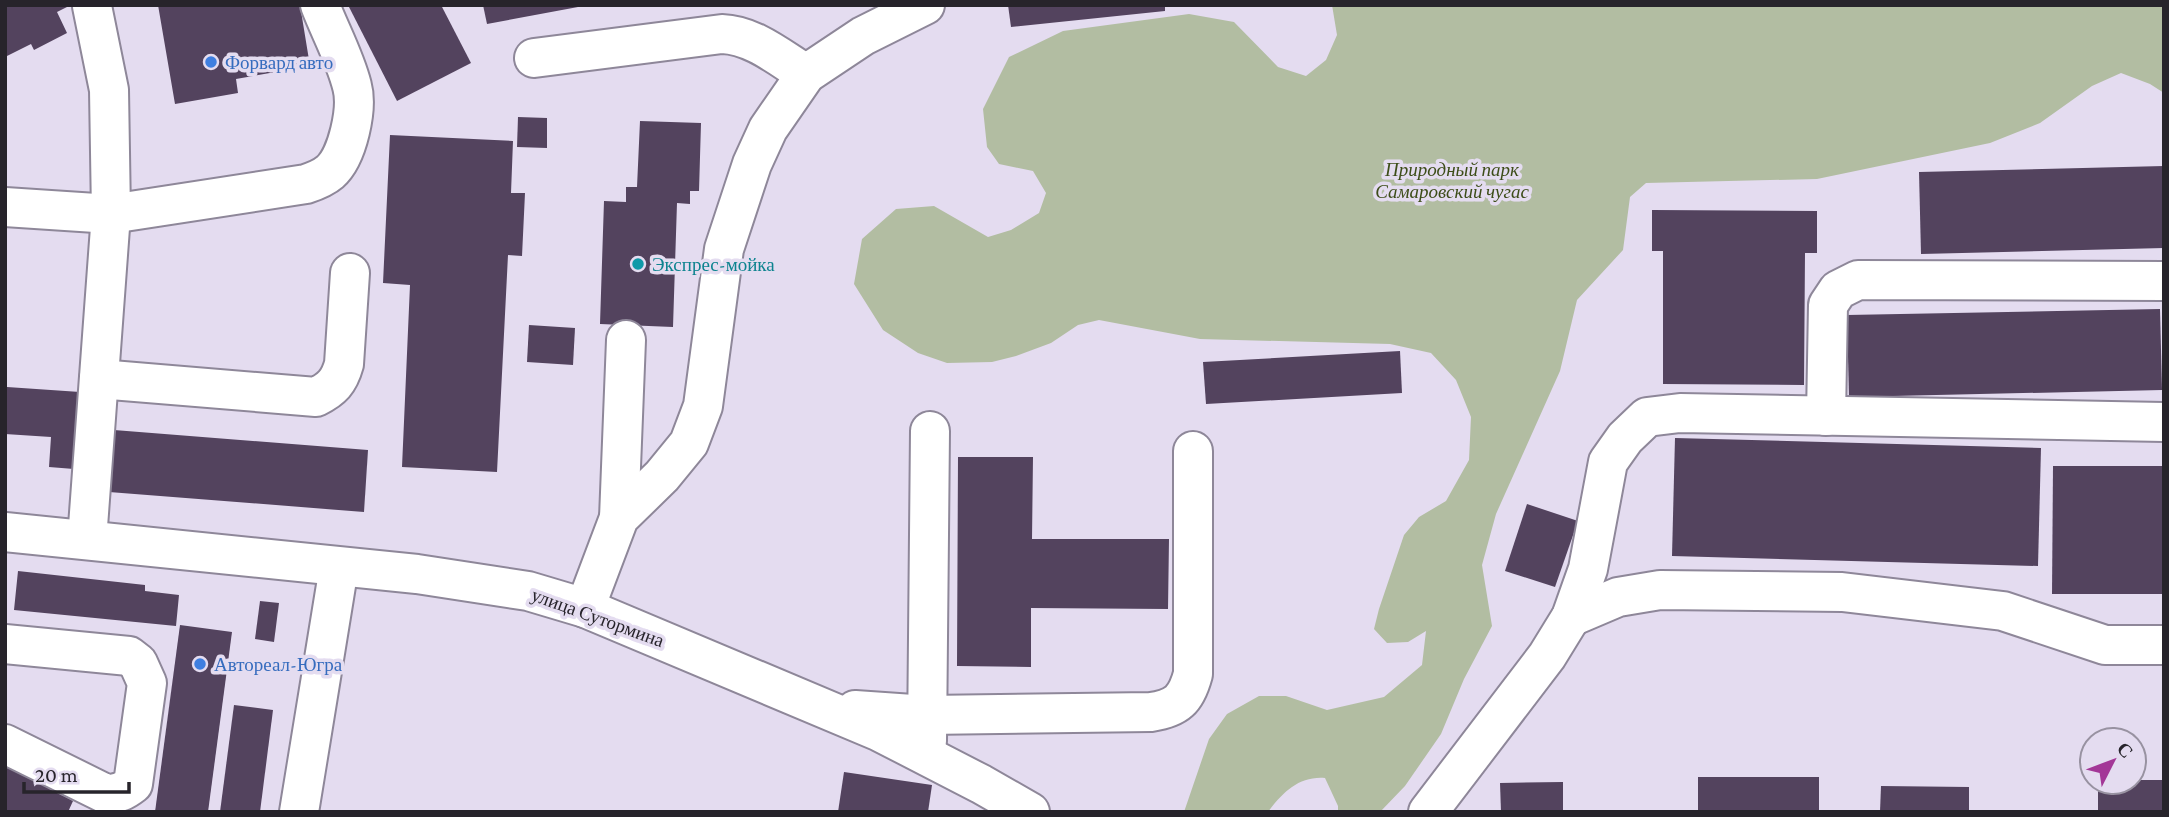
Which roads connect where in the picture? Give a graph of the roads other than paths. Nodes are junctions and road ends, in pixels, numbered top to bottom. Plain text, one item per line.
1 (320, 5) edge
2 (925, 5) edge
3 (85, 10) edge
4 (534, 58) dead end
5 (806, 74) junction
6 (5, 207) edge
7 (111, 214) junction
8 (350, 273) dead end
9 (2164, 281) edge
10 (626, 340) dead end
11 (99, 379) junction
12 (1826, 416) junction
13 (2164, 422) edge
14 (930, 431) dead end
15 (1193, 451) dead end
16 (619, 518) junction
17 (5, 532) edge
18 (87, 540) junction
19 (339, 567) junction
20 (585, 608) junction
21 (1572, 617) junction
22 (5, 644) edge
23 (2164, 645) edge
24 (808, 702) junction
25 (927, 715) junction
26 (5, 744) edge
27 (927, 756) junction
28 (299, 812) edge
29 (1030, 812) edge
30 (1428, 812) edge

1 - 7 street
2 - 5 street
3 - 7 street
4 - 5 street
5 - 16 street
6 - 7 street
7 - 11 street
8 - 11 street
9 - 12 street
10 - 16 street
11 - 18 street
12 - 13 street
12 - 21 street
14 - 25 street
15 - 25 street
16 - 20 street
17 - 18 street, улица Сутормина
18 - 19 street, улица Сутормина
19 - 20 street, улица Сутормина
19 - 28 street
20 - 24 street, улица Сутормина
21 - 23 street
21 - 30 street
22 - 26 street
24 - 25 street
24 - 27 street, улица Сутормина
25 - 27 street
27 - 29 street, улица Сутормина

